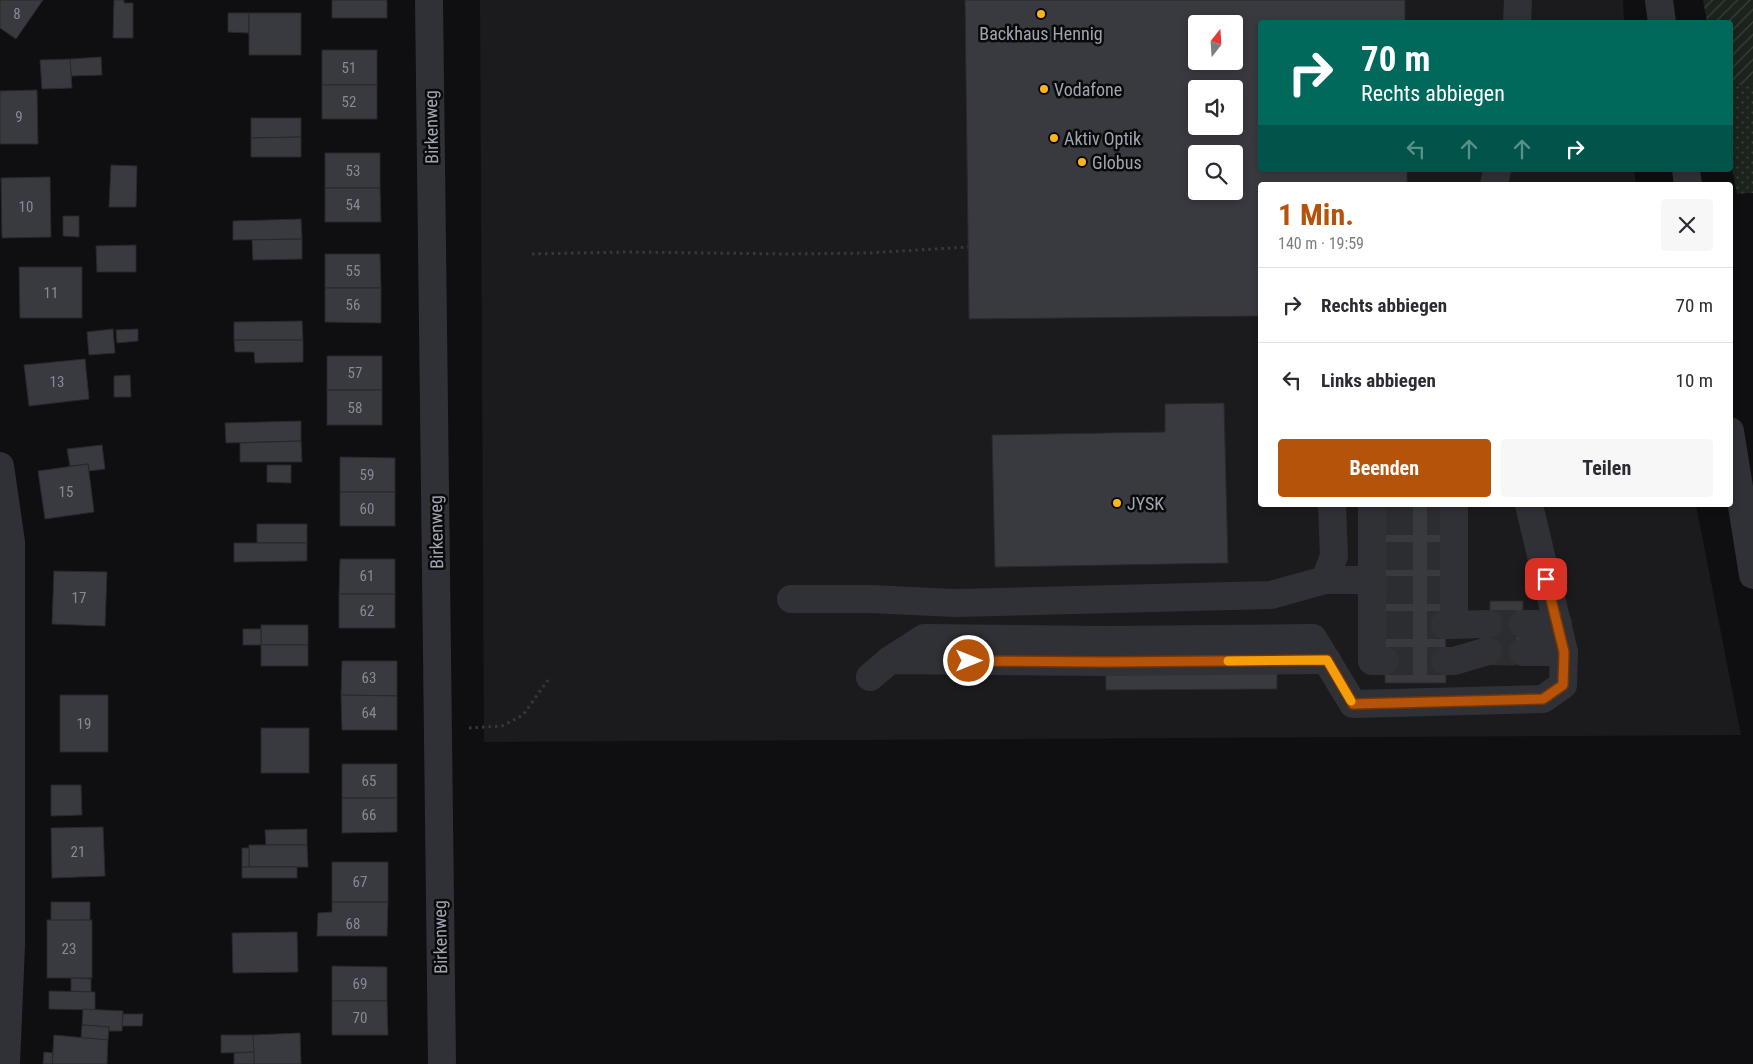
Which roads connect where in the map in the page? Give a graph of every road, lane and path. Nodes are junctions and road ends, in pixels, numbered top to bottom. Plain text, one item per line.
1 (430, 0) edge
2 (1518, 0) edge
3 (1659, 0) edge
4 (1517, 20) edge
5 (1662, 20) edge
6 (968, 247) dead end
7 (532, 254) dead end
8 (1733, 450) edge
9 (0, 466) edge
10 (1332, 507) edge
11 (1529, 507) edge
12 (1376, 516) edge
13 (1451, 516) edge
14 (1377, 574) junction
15 (1753, 575) edge
16 (1325, 580) junction
17 (791, 599) dead end
18 (1489, 624) tunnel mouth
19 (1523, 624) tunnel mouth
20 (1558, 624) junction
21 (1488, 651) tunnel mouth
22 (1523, 652) tunnel mouth
23 (1564, 652) junction
24 (1385, 660) dead end
25 (1445, 661) tunnel mouth
26 (880, 668) dead end
27 (548, 680) dead end
28 (438, 730) junction
29 (6, 1064) edge
30 (442, 1064) edge

1 - 28 street, Birkenweg
2 - 4 street
3 - 5 street
6 - 7 path
8 - 15 street
9 - 29 street
10 - 16 street
11 - 20 street
12 - 14 street
13 - 18 street
14 - 16 street
14 - 24 street
16 - 17 street
19 - 20 street
20 - 23 street
21 - 25 street
22 - 23 street
23 - 26 street
27 - 28 path
28 - 30 street, Birkenweg

